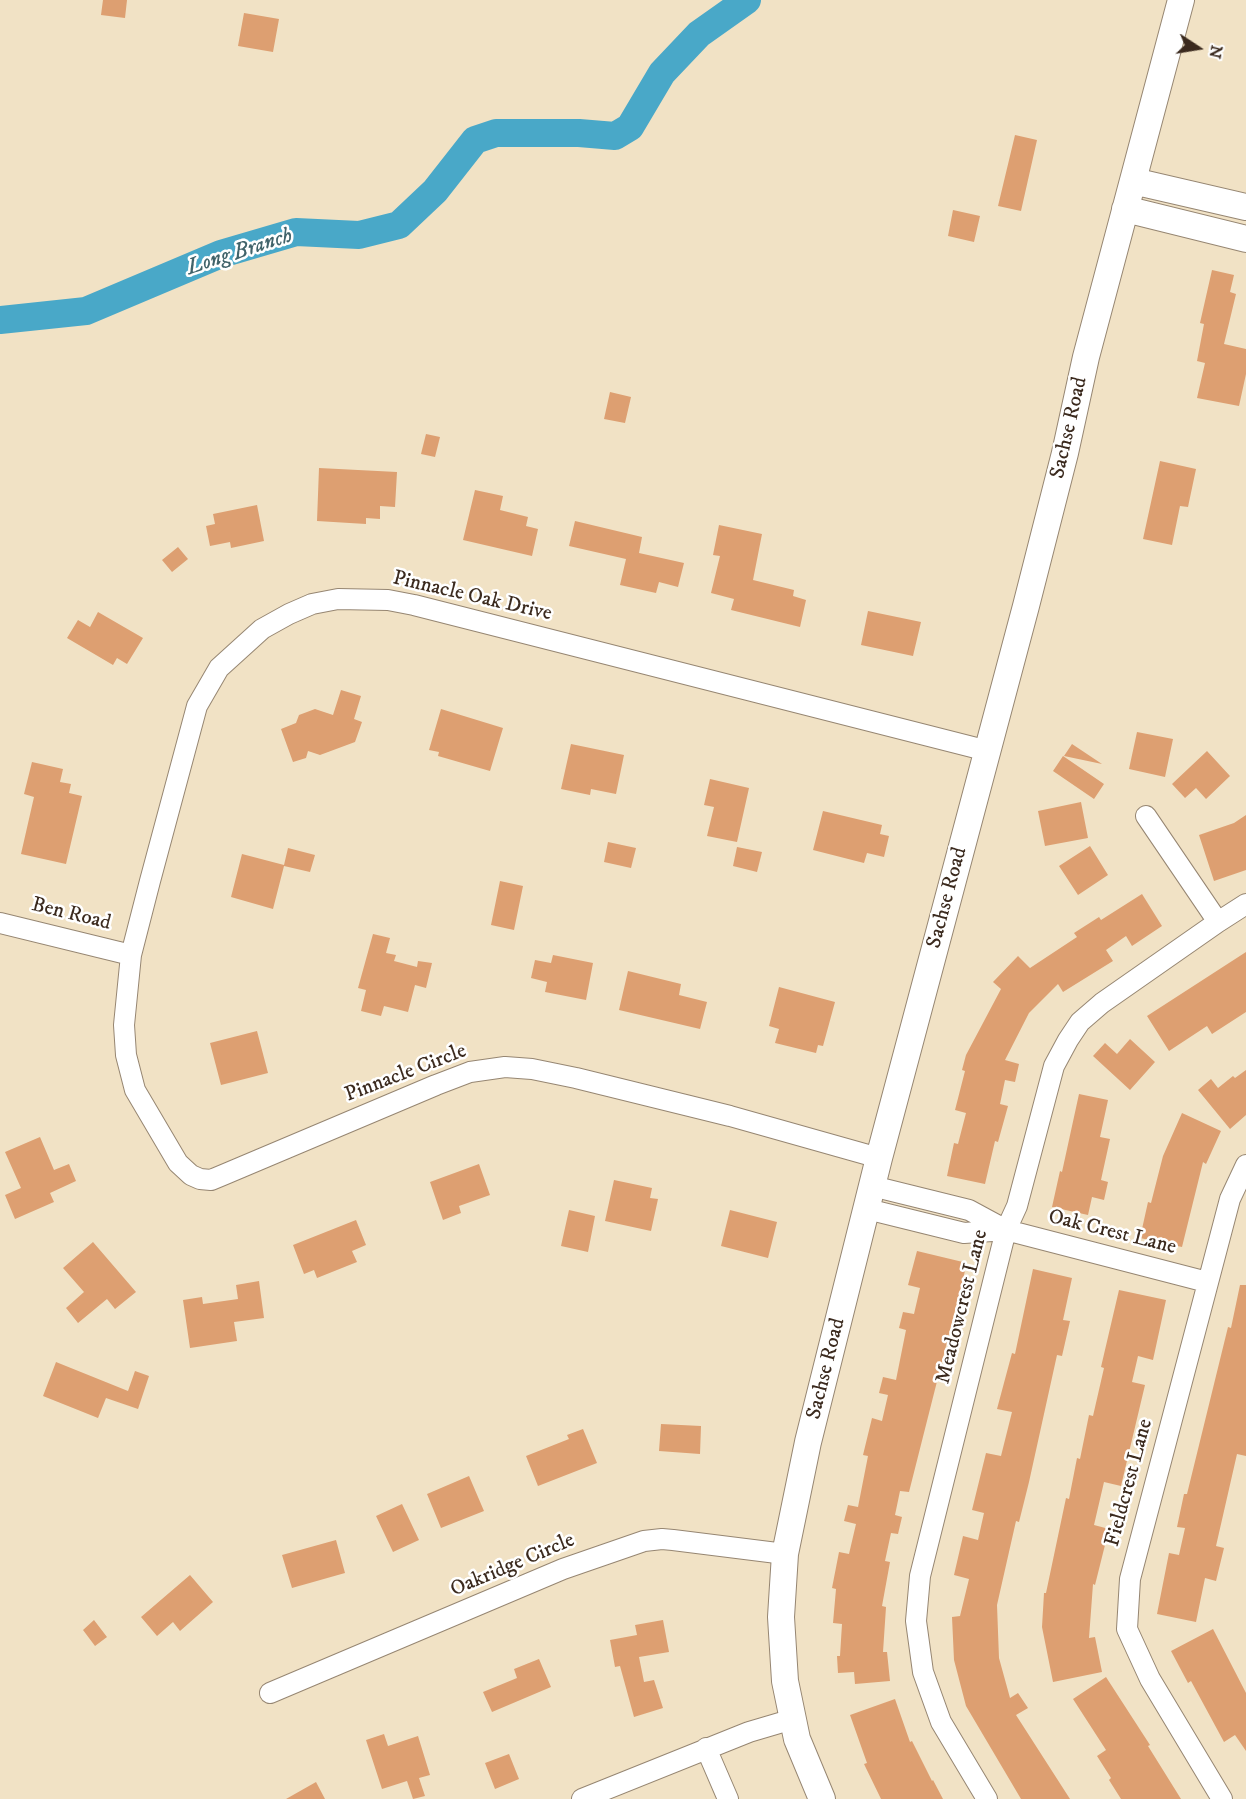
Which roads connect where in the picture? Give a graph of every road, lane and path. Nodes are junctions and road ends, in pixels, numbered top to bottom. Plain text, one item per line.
1 (1181, 0) edge
2 (1133, 181) junction
3 (1246, 207) edge
4 (1125, 209) junction
5 (1246, 238) edge
6 (988, 751) junction
7 (1146, 816) dead end
8 (1246, 904) edge
9 (0, 922) edge
10 (1218, 922) junction
11 (131, 955) junction
12 (879, 1158) junction
13 (1246, 1165) edge
14 (870, 1198) junction
15 (1006, 1230) junction
16 (1207, 1282) junction
17 (785, 1554) junction
18 (270, 1693) dead end
19 (793, 1719) junction
20 (706, 1748) junction
21 (595, 1797) edge
22 (728, 1799) edge
23 (822, 1799) edge
24 (987, 1799) edge
25 (1222, 1799) edge

1 - 2 main road, Sachse Road
2 - 3 main road
2 - 4 main road, Sachse Road
4 - 5 main road
4 - 6 main road, Sachse Road
6 - 11 street, Pinnacle Oak Drive
6 - 12 main road, Sachse Road
7 - 10 street
8 - 10 street, Meadowcrest Lane
9 - 11 street, Ben Road
10 - 15 street, Meadowcrest Lane
11 - 12 street, Pinnacle Circle
12 - 14 main road, Sachse Road
13 - 16 street, Fieldcrest Lane
14 - 15 street, Oak Crest Lane
14 - 17 main road, Sachse Road
15 - 16 street, Oak Crest Lane
15 - 24 street, Meadowcrest Lane
16 - 25 street, Fieldcrest Lane
17 - 18 street, Oakridge Circle
17 - 19 main road, Sachse Road
19 - 20 street
19 - 23 main road, Sachse Road
20 - 21 street
20 - 22 street

